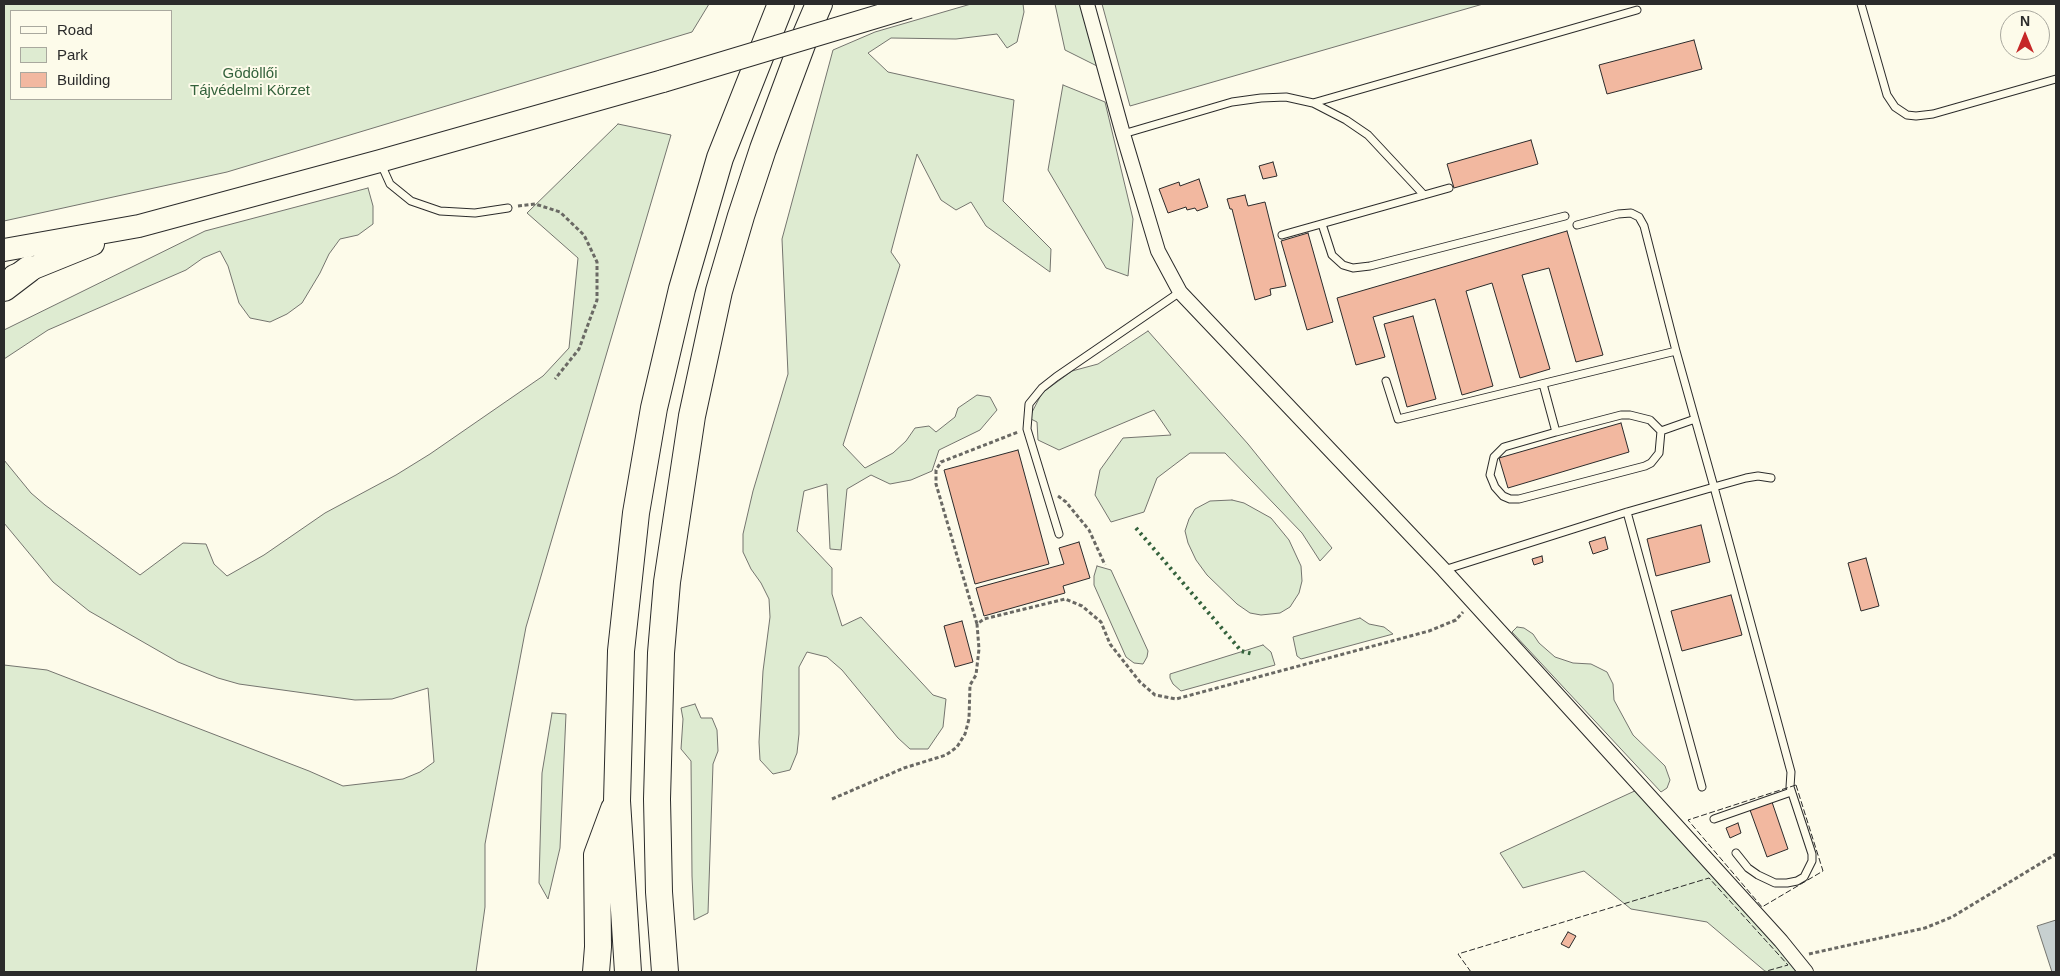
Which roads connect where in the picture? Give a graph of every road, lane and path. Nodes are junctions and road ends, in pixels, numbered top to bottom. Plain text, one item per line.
1 (781, 4) edge
2 (820, 4) edge
3 (1087, 4) edge
4 (1861, 4) edge
5 (915, 6) edge
6 (1638, 10) dead end
7 (2056, 79) edge
8 (1313, 103) junction
9 (1123, 134) junction
10 (380, 161) junction
11 (1449, 188) dead end
12 (1424, 195) junction
13 (508, 208) joint
14 (1565, 216) dead end
15 (1322, 224) junction
16 (1577, 225) dead end
17 (139, 226) junction
18 (1282, 235) dead end
19 (4, 250) edge
20 (29, 269) junction
21 (4, 281) edge
22 (4, 288) edge
23 (1180, 292) junction
24 (1676, 351) junction
25 (554, 379) dead end
26 (1386, 381) dead end
27 (1542, 384) junction
28 (1695, 419) junction
29 (1024, 430) dead end
30 (1661, 431) junction
31 (1556, 432) junction
32 (1771, 478) dead end
33 (1044, 485) junction
34 (1714, 487) junction
35 (1627, 512) junction
36 (1058, 534) dead end
37 (1105, 565) dead end
38 (1444, 570) junction
39 (1473, 603) junction
40 (977, 624) junction
41 (1702, 787) dead end
42 (1792, 792) junction
43 (832, 799) dead end
44 (618, 801) junction
45 (1714, 819) dead end
46 (1736, 853) dead end
47 (2056, 854) edge
48 (1792, 954) junction
49 (596, 972) edge
50 (628, 972) edge
51 (665, 972) edge
52 (1806, 972) edge

1 - 44 highway
2 - 51 highway
3 - 9 street
4 - 7 lane
5 - 10 main road, bridge
6 - 8 lane
8 - 9 lane
8 - 12 lane
9 - 23 street
10 - 13 lane
10 - 17 main road
11 - 12 lane
12 - 15 lane
13 - 25 path
14 - 15 lane
15 - 18 lane
16 - 24 lane
17 - 19 main road
17 - 20 main road
20 - 21 main road
20 - 22 highway
23 - 33 lane
23 - 38 street
24 - 27 lane
24 - 28 lane
26 - 27 lane
27 - 31 lane
28 - 30 lane
28 - 34 lane
29 - 40 path
30 - 31 lane
30 - 31 lane
32 - 34 lane
33 - 36 lane
33 - 37 path
34 - 35 lane
34 - 42 lane
35 - 38 lane
35 - 41 lane
38 - 39 street
39 - 40 path
39 - 48 street
40 - 43 path
42 - 45 lane
42 - 46 lane
44 - 49 highway
44 - 50 highway
47 - 48 path
48 - 52 street

